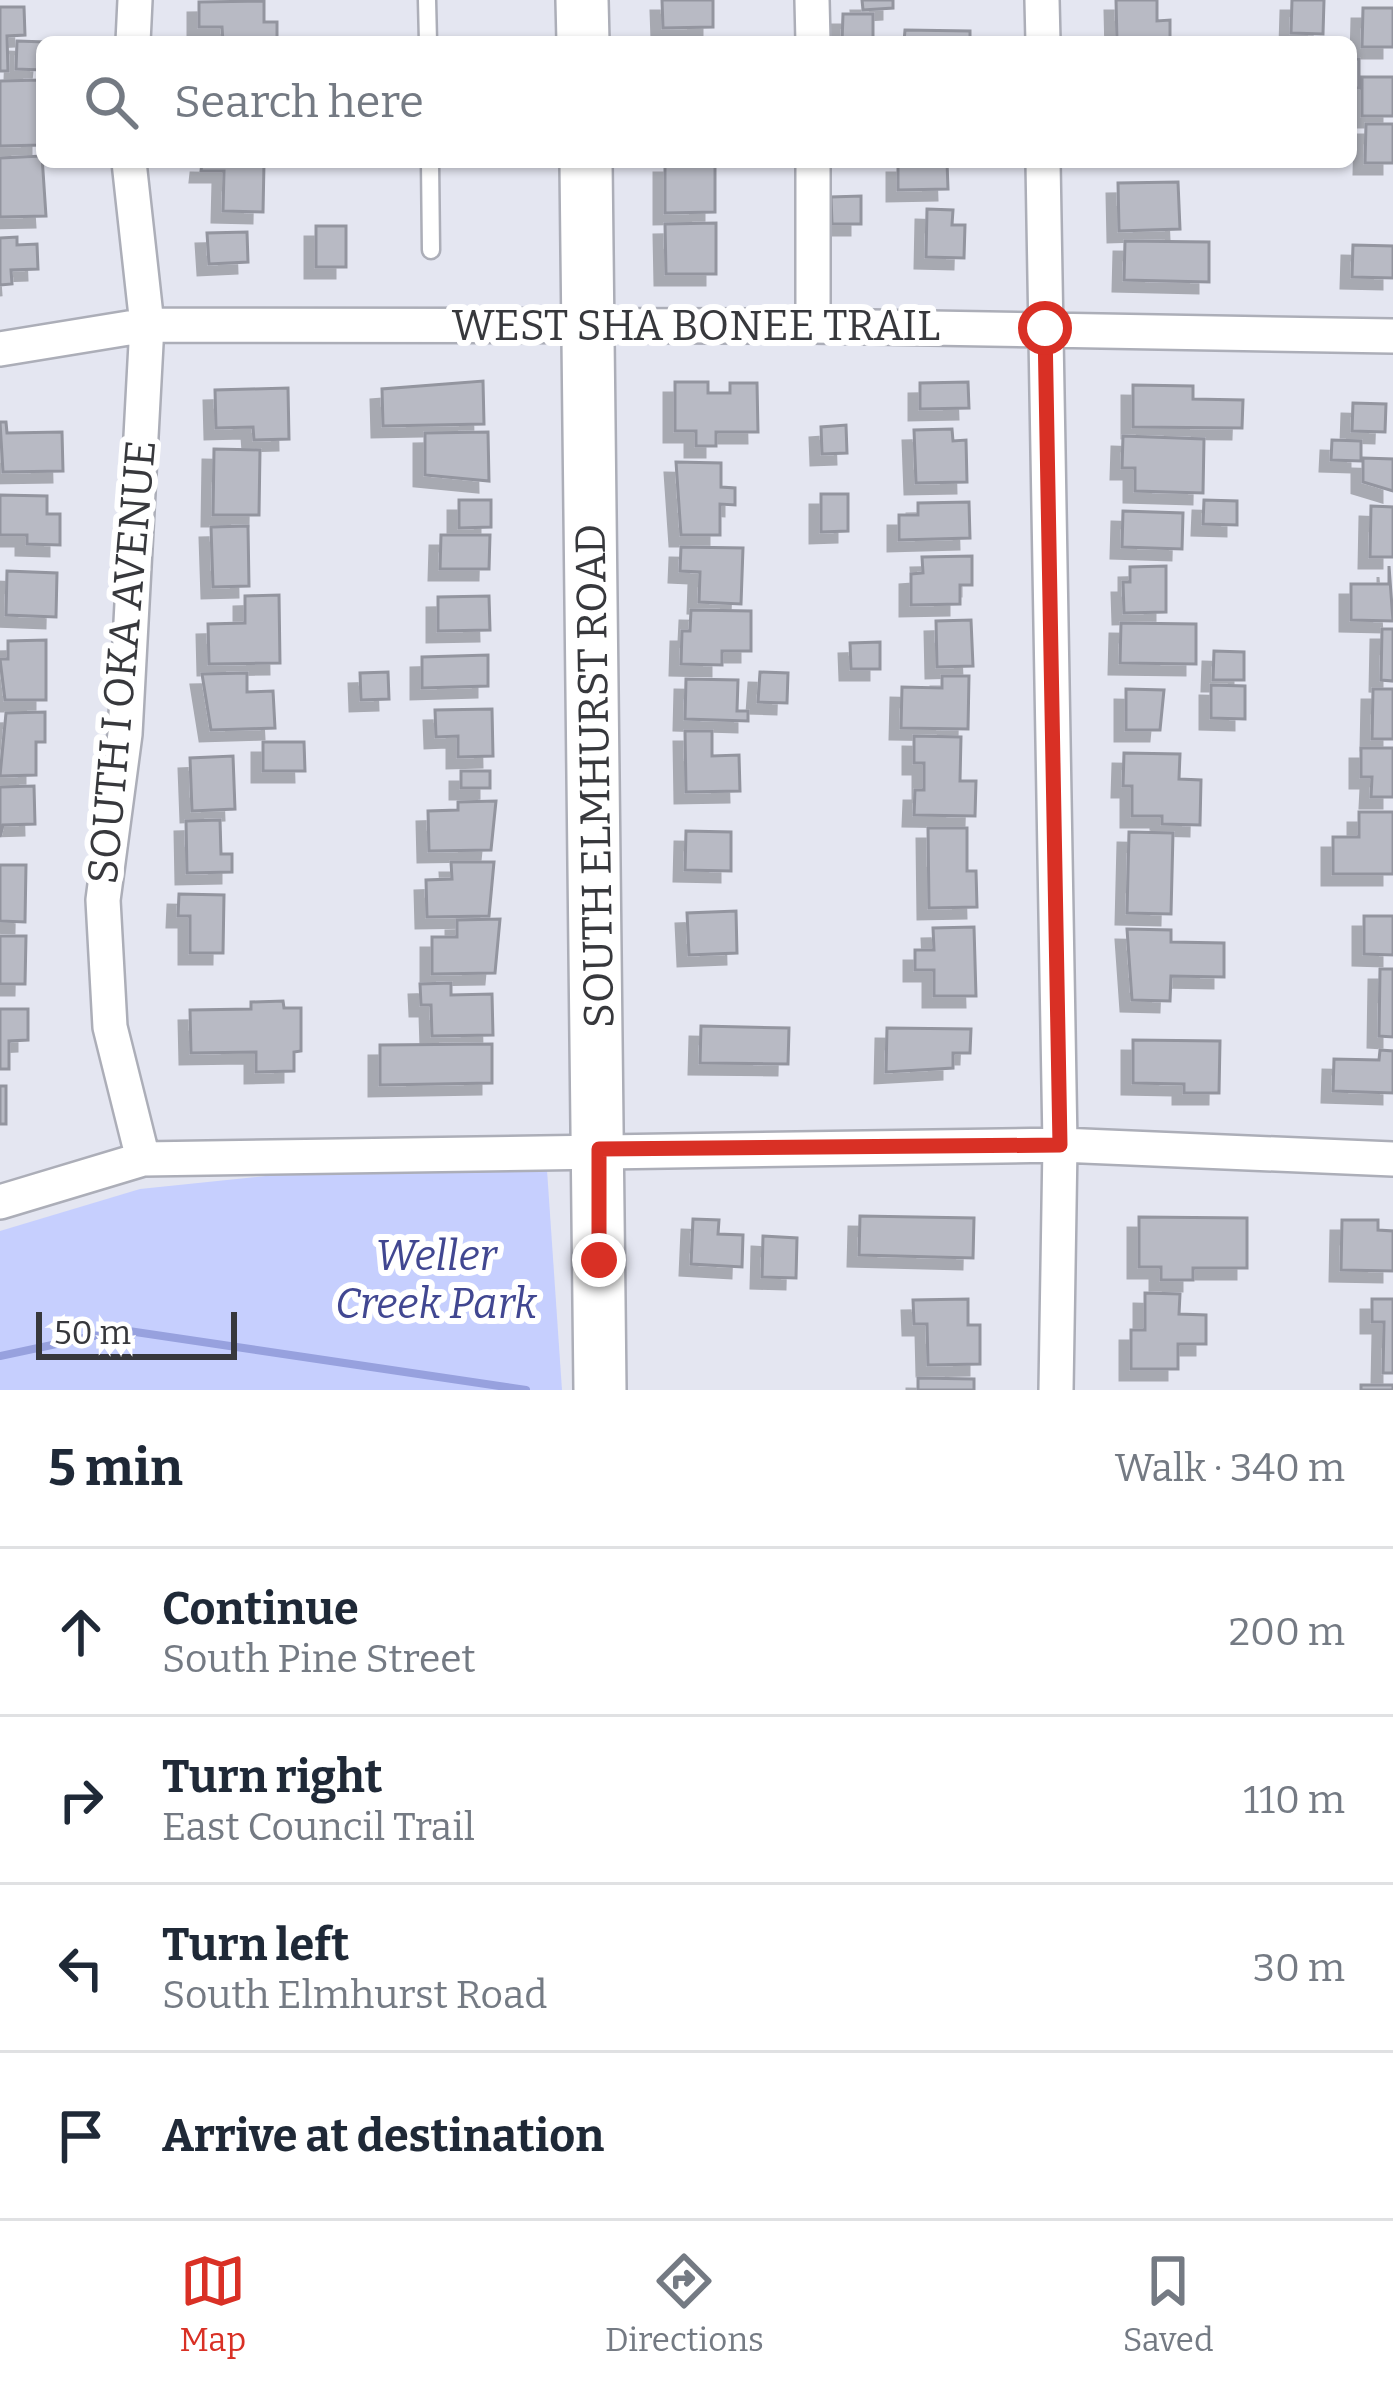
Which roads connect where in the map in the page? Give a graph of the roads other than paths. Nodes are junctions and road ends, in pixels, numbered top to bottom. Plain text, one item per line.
1 (135, 0) edge
2 (427, 0) edge
3 (582, 0) edge
4 (812, 0) edge
5 (1042, 0) edge
6 (133, 36) edge
7 (428, 36) edge
8 (583, 36) edge
9 (812, 36) edge
10 (1042, 36) edge
11 (130, 168) edge
12 (430, 168) edge
13 (586, 168) edge
14 (813, 168) edge
15 (1043, 168) edge
16 (431, 250) dead end
17 (147, 325) junction
18 (590, 326) junction
19 (813, 326) junction
20 (1045, 328) junction
21 (1393, 336) edge
22 (0, 349) edge
23 (1060, 1145) junction
24 (599, 1149) junction
25 (143, 1159) junction
26 (1393, 1159) edge
27 (0, 1202) edge
28 (600, 1366) edge
29 (1056, 1390) edge

1 - 6 street
2 - 7 lane
3 - 8 main road
4 - 9 street
5 - 10 street
11 - 17 street, SOUTH I OKA AVENUE
12 - 16 lane
13 - 18 main road, SOUTH ELMHURST ROAD
14 - 19 street
15 - 20 street
17 - 18 street, WEST SHA BONEE TRAIL
17 - 22 street, WEST SHA BONEE TRAIL
17 - 25 street, SOUTH I OKA AVENUE
18 - 19 street, WEST SHA BONEE TRAIL
18 - 24 main road, SOUTH ELMHURST ROAD
19 - 20 street, WEST SHA BONEE TRAIL
20 - 21 street, WEST SHA BONEE TRAIL
20 - 23 street
23 - 24 street
23 - 26 street
23 - 29 street
24 - 25 street
24 - 28 main road, SOUTH ELMHURST ROAD
25 - 27 street

